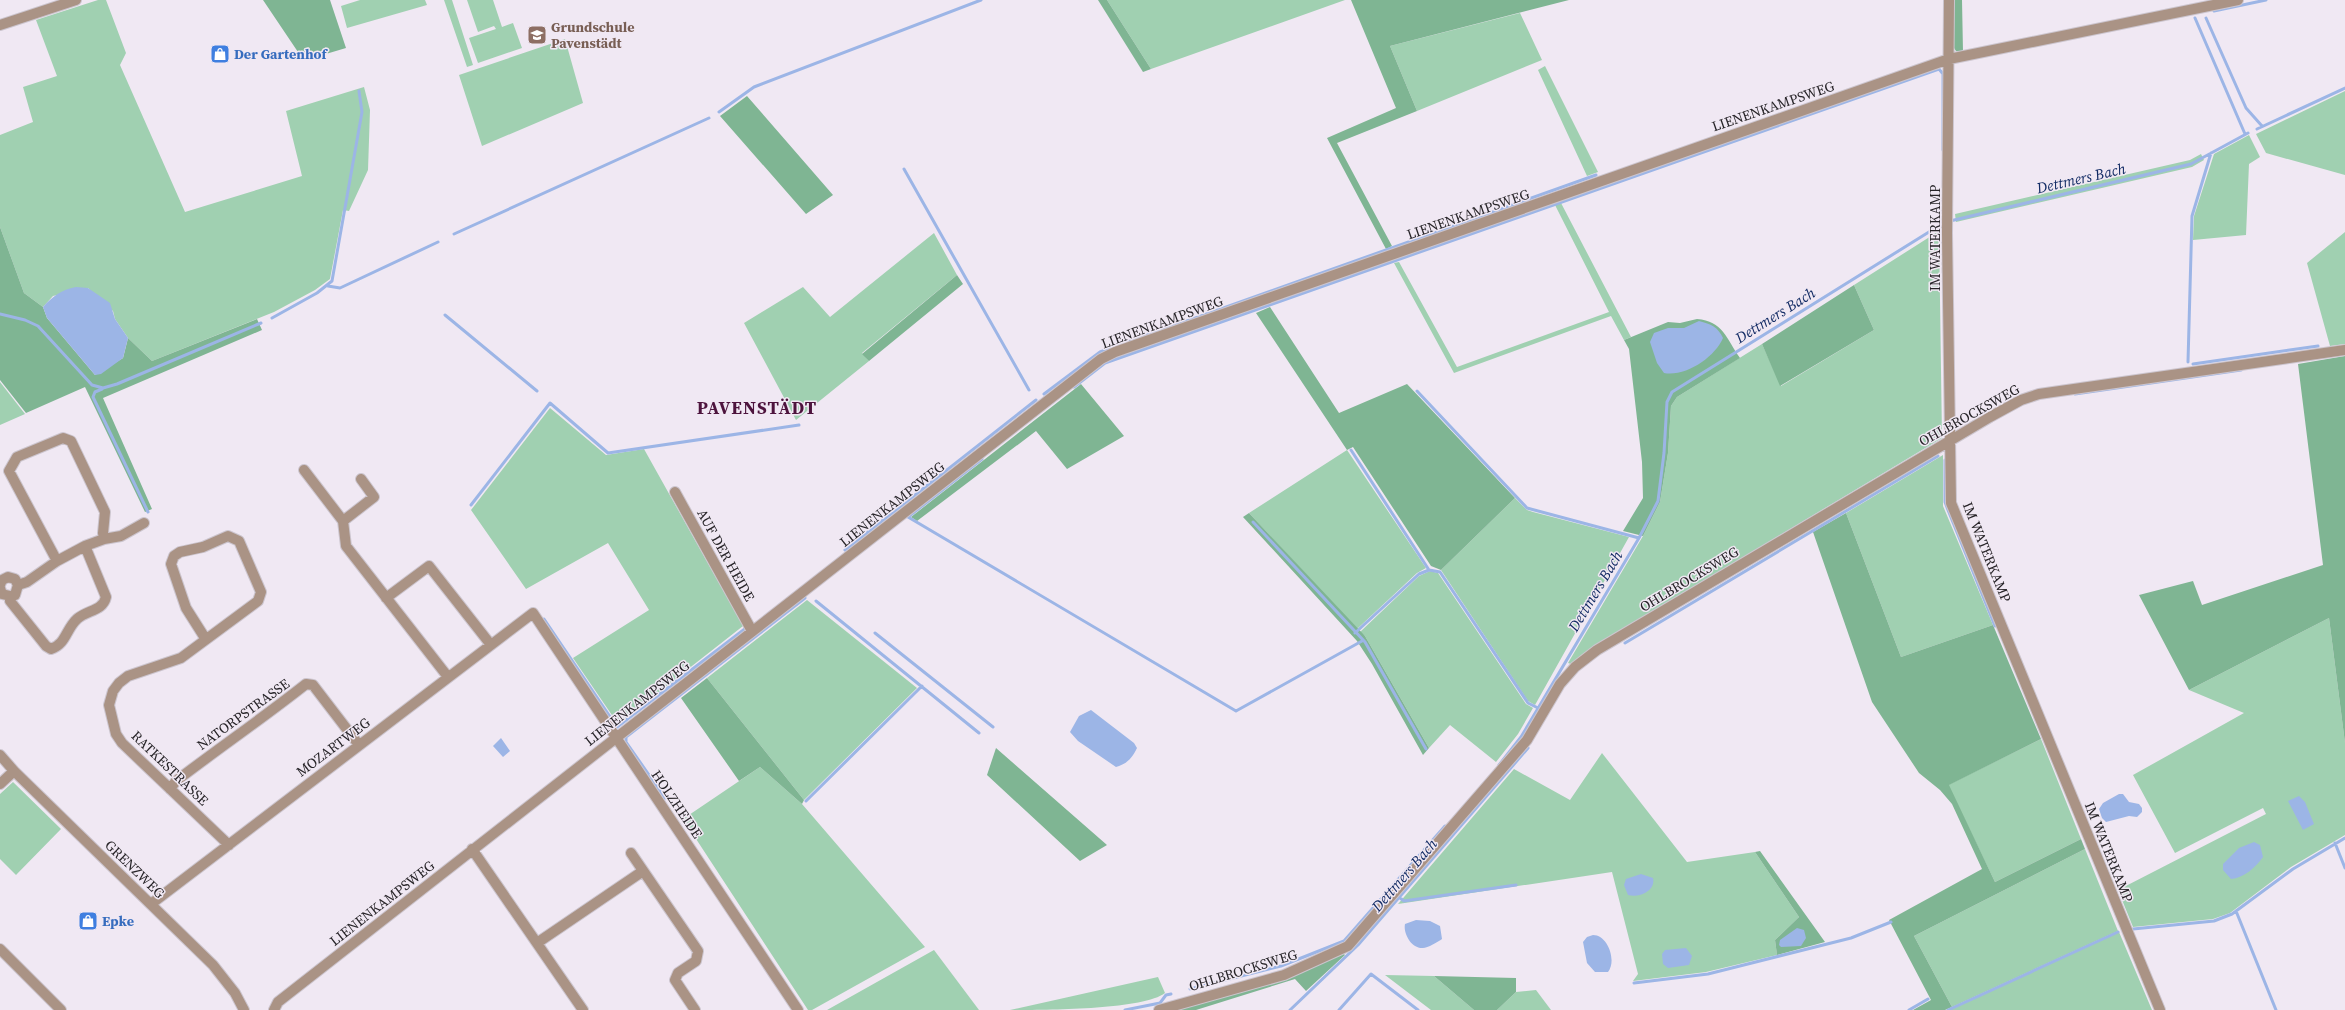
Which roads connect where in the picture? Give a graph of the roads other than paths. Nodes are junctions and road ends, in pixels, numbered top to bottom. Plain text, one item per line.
1 (76, 0) edge
2 (1949, 0) edge
3 (2238, 0) edge
4 (0, 25) edge
5 (1949, 59) junction
6 (2345, 350) edge
7 (1950, 441) junction
8 (304, 470) dead end
9 (361, 479) dead end
10 (675, 492) dead end
11 (343, 521) junction
12 (144, 523) dead end
13 (104, 539) junction
14 (85, 546) junction
15 (57, 561) junction
16 (0, 585) edge
17 (18, 585) junction
18 (0, 588) edge
19 (10, 596) junction
20 (386, 598) junction
21 (533, 613) joint
22 (752, 631) junction
23 (205, 638) junction
24 (491, 645) junction
25 (448, 677) junction
26 (616, 737) junction
27 (359, 745) junction
28 (0, 755) edge
29 (14, 771) junction
30 (0, 784) edge
31 (170, 788) junction
32 (229, 845) junction
33 (472, 850) junction
34 (631, 853) dead end
35 (643, 871) junction
36 (151, 904) junction
37 (536, 943) junction
38 (0, 949) edge
39 (60, 1010) edge
40 (244, 1010) edge
41 (274, 1010) edge
42 (583, 1010) edge
43 (695, 1010) edge
44 (798, 1010) edge
45 (1159, 1010) edge
46 (2160, 1010) edge

1 - 4 street
2 - 5 street, IM WATERKAMP
3 - 5 street, LIENENKAMPSWEG
5 - 7 street, IM WATERKAMP
5 - 22 street, LIENENKAMPSWEG
6 - 7 street, OHLBROCKSWEG
7 - 45 street, OHLBROCKSWEG
7 - 46 street, IM WATERKAMP
8 - 11 street
9 - 11 street
10 - 22 street, AUF DER HEIDE
11 - 20 street
12 - 13 street
13 - 14 street
13 - 15 street
14 - 15 street
14 - 19 street
15 - 17 street
16 - 17 street
17 - 19 street
18 - 19 street
20 - 24 street
20 - 25 street
21 - 24 street, MOZARTWEG
21 - 26 street, HOLZHEIDE
22 - 26 street, LIENENKAMPSWEG
23 - 23 street, RATKESTRASSE
23 - 31 street, RATKESTRASSE
24 - 25 street, MOZARTWEG
25 - 27 street, MOZARTWEG
26 - 33 street, LIENENKAMPSWEG
26 - 44 street, HOLZHEIDE
27 - 31 street, NATORPSTRASSE
27 - 32 street, MOZARTWEG
28 - 29 street, GRENZWEG
29 - 30 street
29 - 36 street, GRENZWEG
31 - 32 street, RATKESTRASSE
32 - 36 street, MOZARTWEG
33 - 37 street
33 - 41 street, LIENENKAMPSWEG
34 - 35 street
35 - 37 street
35 - 43 street
36 - 40 street, GRENZWEG
37 - 42 street
38 - 39 street

